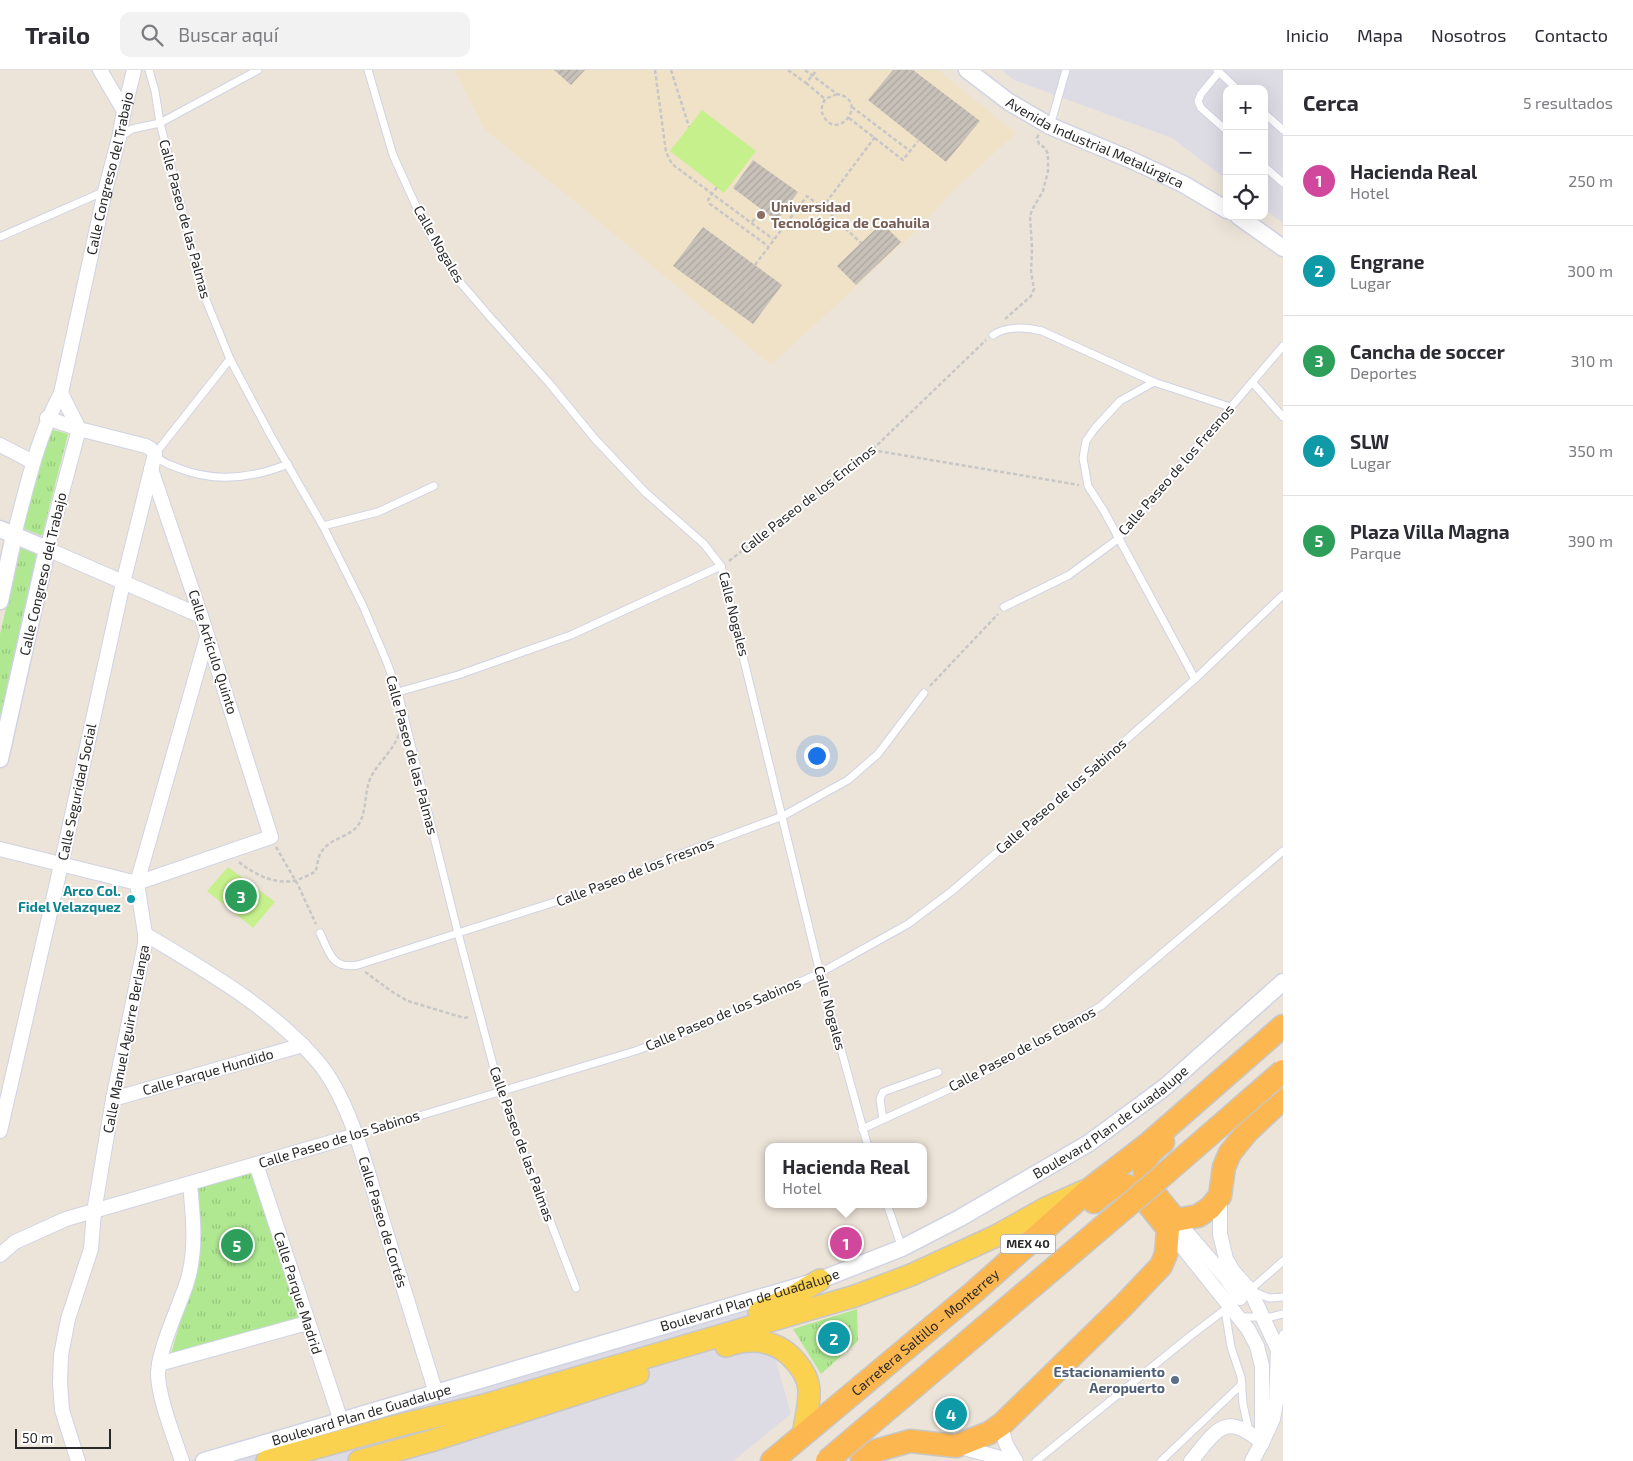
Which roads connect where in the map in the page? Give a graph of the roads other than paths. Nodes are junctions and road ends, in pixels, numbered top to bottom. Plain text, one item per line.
1 (100, 70) edge
2 (134, 70) edge
3 (149, 70) edge
4 (258, 70) edge
5 (368, 70) edge
6 (967, 70) edge
7 (1066, 70) edge
8 (1218, 71) edge
9 (1234, 85) edge
10 (124, 111) junction
11 (1268, 117) edge
12 (160, 123) junction
13 (1047, 124) junction
14 (1226, 130) edge
15 (1283, 130) edge
16 (120, 138) junction
17 (1268, 170) edge
18 (1283, 183) edge
19 (105, 191) junction
20 (1223, 208) edge
21 (1244, 220) edge
22 (0, 237) edge
23 (1283, 248) edge
24 (993, 334) road end
25 (1283, 346) edge
26 (230, 359) junction
27 (1154, 382) junction
28 (1252, 382) junction
29 (61, 393) junction
30 (1230, 408) junction
31 (1283, 417) edge
32 (48, 418) junction
33 (78, 429) junction
34 (0, 445) edge
35 (155, 454) junction
36 (34, 462) junction
37 (288, 464) junction
38 (151, 469) junction
39 (434, 486) dead end
40 (323, 526) junction
41 (7, 532) edge
42 (1118, 539) junction
43 (47, 549) junction
44 (721, 566) junction
45 (123, 583) junction
46 (1283, 595) edge
47 (0, 601) edge
48 (1004, 608) road end
49 (201, 616) junction
50 (207, 637) junction
51 (1195, 679) junction
52 (398, 692) junction
53 (924, 693) road end
54 (0, 759) edge
55 (783, 816) junction
56 (0, 849) edge
57 (1283, 851) edge
58 (61, 865) junction
59 (137, 883) junction
60 (320, 933) road end
61 (458, 933) junction
62 (145, 934) junction
63 (820, 973) junction
64 (1283, 982) edge
65 (1283, 1026) edge
66 (1283, 1039) edge
67 (303, 1045) junction
68 (1283, 1071) edge
69 (938, 1072) dead end
70 (500, 1090) junction
71 (1283, 1098) edge
72 (113, 1099) junction
73 (884, 1119) junction
74 (862, 1129) junction
75 (0, 1131) edge
76 (356, 1135) junction
77 (867, 1143) edge
78 (256, 1164) junction
79 (190, 1184) junction
80 (1091, 1188) junction
81 (1220, 1196) junction
82 (888, 1208) edge
83 (94, 1212) junction
84 (1172, 1225) junction
85 (902, 1248) junction
86 (0, 1255) edge
87 (1283, 1262) edge
88 (820, 1280) junction
89 (576, 1288) dead end
90 (974, 1292) junction
91 (1283, 1298) edge
92 (1236, 1304) junction
93 (1283, 1314) edge
94 (1262, 1318) junction
95 (307, 1323) junction
96 (1283, 1334) edge
97 (1278, 1350) junction
98 (160, 1364) junction
99 (1242, 1384) junction
100 (436, 1393) junction
101 (481, 1406) junction
102 (341, 1421) junction
103 (1002, 1424) junction
104 (1249, 1432) junction
105 (802, 1435) junction
106 (431, 1441) junction
107 (1262, 1443) junction
108 (956, 1446) junction
109 (78, 1461) edge
110 (182, 1461) edge
111 (204, 1461) edge
112 (267, 1461) edge
113 (359, 1461) edge
114 (772, 1461) edge
115 (827, 1461) edge
116 (862, 1461) edge
117 (1011, 1461) edge
118 (1016, 1461) edge
119 (1036, 1461) edge
120 (1162, 1461) edge
121 (1191, 1461) edge
122 (1252, 1461) edge

1 - 10 street
2 - 10 street, Calle Congreso del Trabajo
3 - 12 lane, Calle Paseo de las Palmas
4 - 12 lane
5 - 44 lane, Calle Nogales
6 - 13 street, Avenida Industrial Metalúrgica
7 - 13 lane
8 - 9 lane
8 - 14 lane
10 - 16 street, Calle Congreso del Trabajo
11 - 15 lane
12 - 16 lane
12 - 26 lane, Calle Paseo de las Palmas
13 - 20 street, Avenida Industrial Metalúrgica
16 - 19 street, Calle Congreso del Trabajo
17 - 18 lane
19 - 22 lane
19 - 29 street, Calle Congreso del Trabajo
21 - 23 street
24 - 27 lane
25 - 28 lane, Calle Paseo de los Fresnos
26 - 35 lane
26 - 37 lane, Calle Paseo de las Palmas
27 - 30 lane
27 - 42 lane
28 - 30 lane, Calle Paseo de los Fresnos
28 - 31 lane
29 - 32 street, Calle Congreso del Trabajo
29 - 33 street
30 - 42 lane, Calle Paseo de los Fresnos
32 - 33 street
32 - 36 street, Calle Congreso del Trabajo
33 - 35 street
33 - 43 street, Calle Congreso del Trabajo
34 - 36 street
35 - 37 lane
35 - 38 street, Calle Seguridad Social
36 - 41 street, Calle Congreso del Trabajo
37 - 40 lane, Calle Paseo de las Palmas
38 - 45 street, Calle Seguridad Social
38 - 49 street, Calle Artículo Quinto
39 - 40 lane
40 - 52 lane, Calle Paseo de las Palmas
41 - 43 street
41 - 47 street, Calle Congreso del Trabajo
42 - 48 lane, Calle Paseo de los Fresnos
42 - 51 lane
43 - 45 street
43 - 54 street, Calle Congreso del Trabajo
44 - 52 lane
44 - 55 lane, Calle Nogales
45 - 49 street
45 - 58 street, Calle Seguridad Social
46 - 51 lane, Calle Paseo de los Sabinos
49 - 50 street, Calle Artículo Quinto
50 - 59 street, Calle Manuel Aguirre Berlanga
50 - 59 street, Calle Artículo Quinto
51 - 63 lane, Calle Paseo de los Sabinos
52 - 61 lane, Calle Paseo de las Palmas
53 - 55 lane, Calle Paseo de los Fresnos
55 - 61 lane, Calle Paseo de los Fresnos
55 - 63 lane, Calle Nogales
56 - 58 street
57 - 73 lane, Calle Paseo de los Ebanos
58 - 59 street
58 - 75 street, Calle Seguridad Social
59 - 62 street, Calle Manuel Aguirre Berlanga
60 - 61 lane, Calle Paseo de los Fresnos
61 - 70 lane, Calle Paseo de las Palmas
62 - 67 street, Calle Paseo de Cortés
62 - 72 street, Calle Manuel Aguirre Berlanga
63 - 70 lane, Calle Paseo de los Sabinos
63 - 74 lane, Calle Nogales
64 - 85 street, Boulevard Plan de Guadalupe
65 - 80 highway, Carretera Saltillo - Monterrey / MEX 40
66 - 84 highway
67 - 72 street, Calle Parque Hundido
67 - 76 street, Calle Paseo de Cortés
68 - 115 highway, MEX 40, bridge
69 - 73 lane
70 - 76 lane, Calle Paseo de los Sabinos
70 - 89 lane, Calle Paseo de las Palmas
71 - 81 highway
72 - 83 street, Calle Manuel Aguirre Berlanga
73 - 74 lane, Calle Paseo de los Ebanos
74 - 77 lane, Calle Nogales
76 - 78 street, Calle Paseo de los Sabinos
76 - 100 street, Calle Paseo de Cortés
78 - 79 street, Calle Paseo de los Sabinos
78 - 95 street, Calle Parque Madrid
79 - 83 street, Calle Paseo de los Sabinos
79 - 98 street
80 - 90 highway, Carretera Saltillo - Monterrey / MEX 40
80 - 101 main road, Boulevard Plan de Guadalupe
81 - 84 highway
81 - 92 street
82 - 85 lane
83 - 86 street, Calle Paseo de los Sabinos
83 - 109 street, Calle Manuel Aguirre Berlanga
84 - 90 highway
84 - 92 street
84 - 103 highway
85 - 88 street, Boulevard Plan de Guadalupe
87 - 92 lane
88 - 100 street, Boulevard Plan de Guadalupe
88 - 101 main road
90 - 105 highway, Carretera Saltillo - Monterrey / MEX 40
91 - 92 lane
92 - 94 street
92 - 94 lane
92 - 99 lane
92 - 107 street
92 - 119 lane
93 - 94 lane
94 - 97 street
95 - 98 street
95 - 102 street, Calle Parque Madrid
96 - 97 lane
97 - 107 street
98 - 110 street
99 - 104 lane
99 - 120 lane
100 - 102 street, Boulevard Plan de Guadalupe
101 - 106 main road
101 - 112 main road, Boulevard Plan de Guadalupe
102 - 111 street, Boulevard Plan de Guadalupe
103 - 108 highway
103 - 118 street
104 - 107 street
104 - 121 street
105 - 106 main road
105 - 114 highway, Carretera Saltillo - Monterrey / MEX 40
106 - 113 main road
107 - 122 street
108 - 116 highway
108 - 117 street

